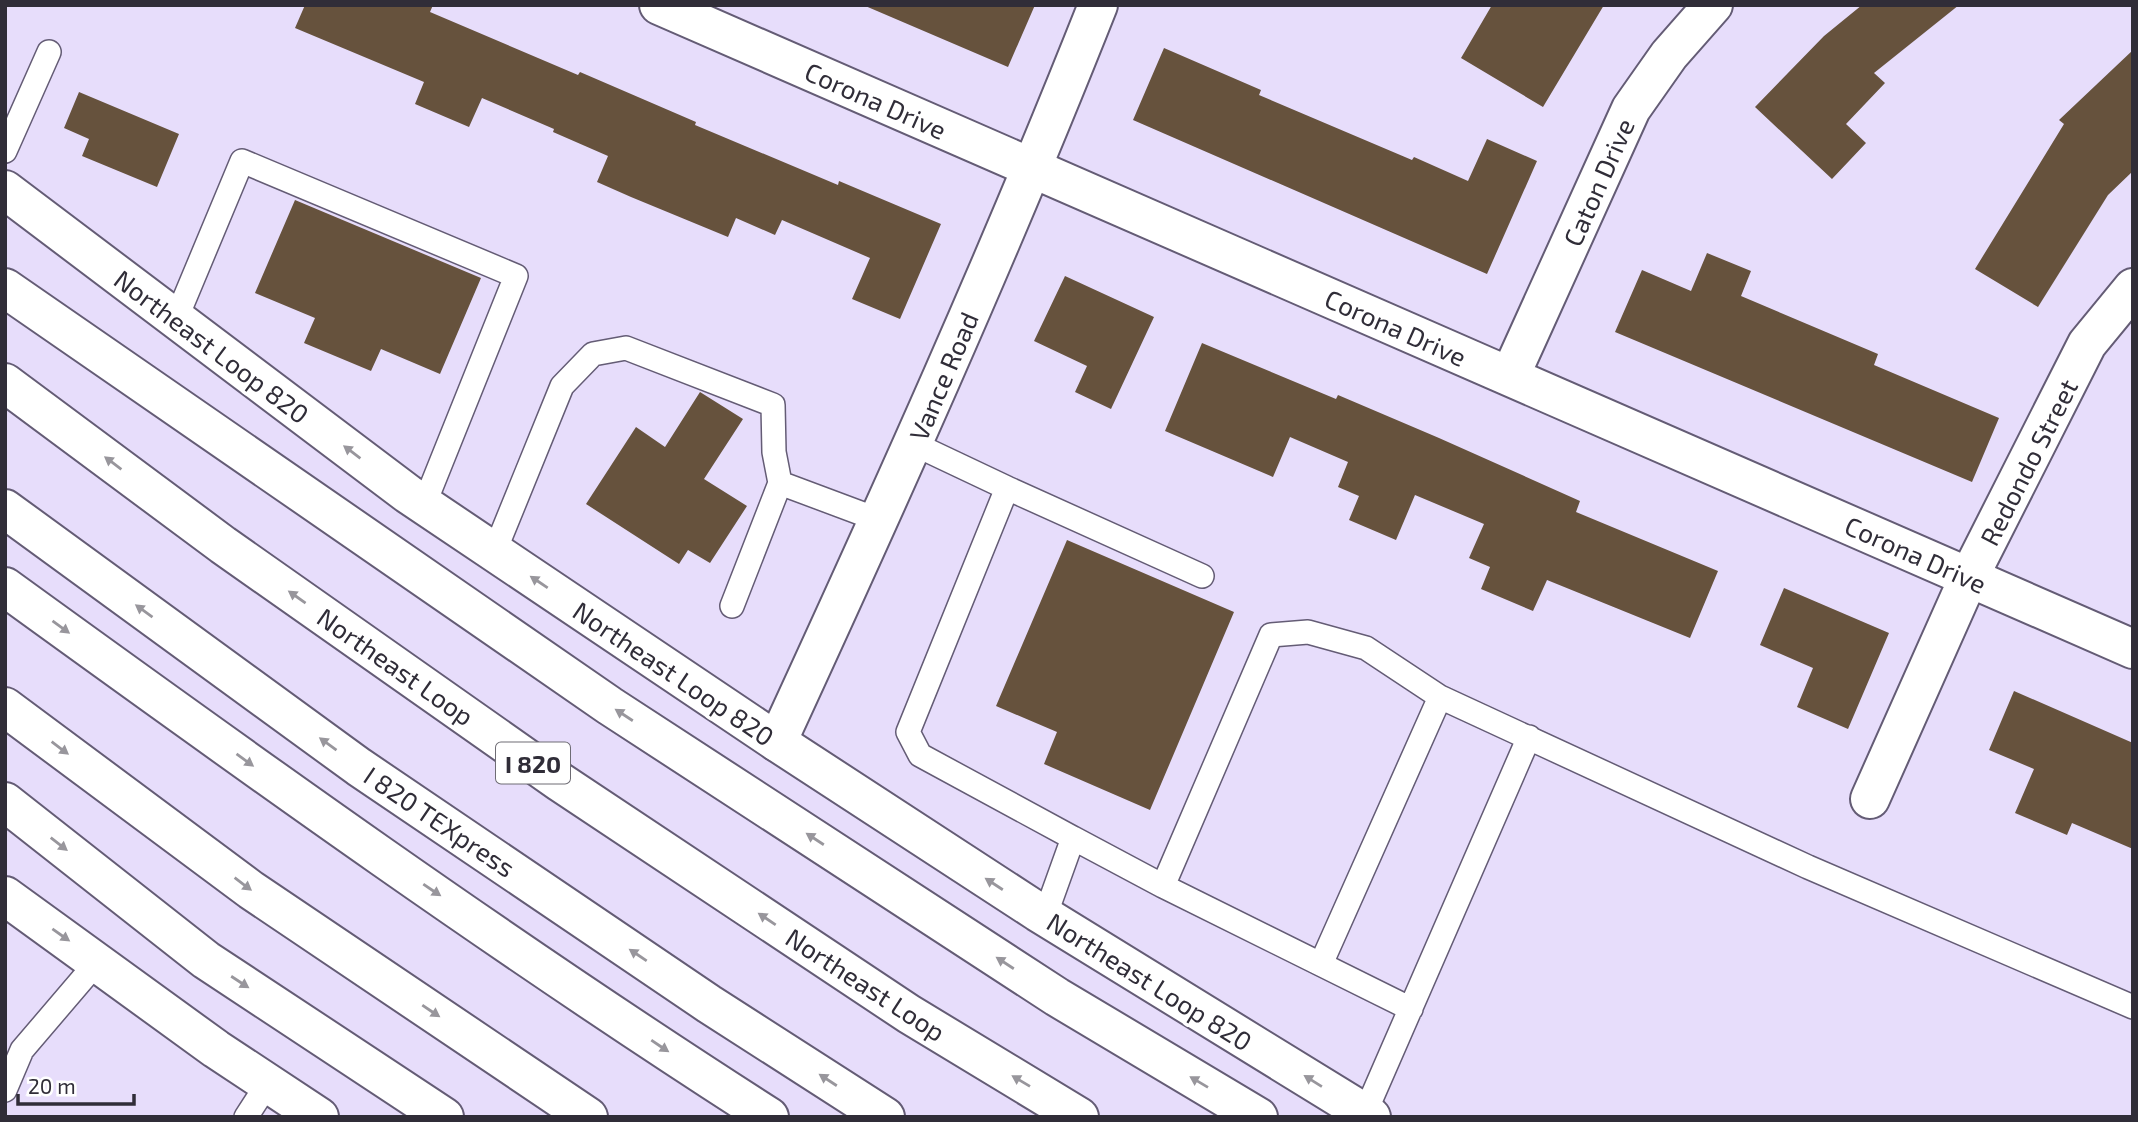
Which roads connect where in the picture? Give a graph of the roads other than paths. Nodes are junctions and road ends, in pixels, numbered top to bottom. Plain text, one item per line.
1 (659, 5) edge
2 (1098, 5) edge
3 (1713, 5) edge
4 (49, 51) dead end
5 (5, 151) edge
6 (1033, 168) junction
7 (5, 190) edge
8 (5, 288) edge
9 (2133, 288) edge
10 (176, 319) junction
11 (1510, 376) junction
12 (5, 383) edge
13 (914, 444) junction
14 (780, 483) junction
15 (1007, 488) junction
16 (424, 505) junction
17 (5, 509) edge
18 (879, 520) junction
19 (494, 552) junction
20 (1202, 576) dead end
21 (1969, 578) junction
22 (5, 587) edge
23 (732, 606) dead end
24 (2133, 649) edge
25 (1440, 697) junction
26 (5, 707) edge
27 (1530, 737) junction
28 (777, 742) junction
29 (1870, 799) dead end
30 (5, 802) edge
31 (1073, 838) junction
32 (1163, 886) junction
33 (5, 896) edge
34 (1045, 916) junction
35 (98, 961) junction
36 (1321, 964) junction
37 (2133, 1007) edge
38 (1410, 1009) junction
39 (268, 1083) junction
40 (5, 1090) edge
41 (1368, 1115) edge
42 (246, 1117) edge
43 (319, 1117) edge
44 (444, 1117) edge
45 (588, 1117) edge
46 (769, 1117) edge
47 (885, 1117) edge
48 (1079, 1117) edge
49 (1258, 1117) edge

1 - 6 main road, Corona Drive
2 - 6 main road, Vance Road
3 - 11 main road, Caton Drive
4 - 5 lane
6 - 11 main road, Corona Drive
6 - 13 main road, Vance Road
7 - 10 main road, Northeast Loop 820
49 -> 8 main road
9 - 21 main road, Redondo Street
16 -> 10 main road, Northeast Loop 820
10 - 16 lane
11 - 21 main road, Corona Drive
48 -> 12 main road, Northeast Loop / I 820
13 - 15 lane
13 - 18 main road, Vance Road
14 - 18 lane
14 - 19 lane
14 - 23 lane
15 - 20 lane
15 - 31 lane
16 - 19 main road, Northeast Loop 820
47 -> 17 main road, I 820 TEXpress
18 - 28 main road, Vance Road
28 -> 19 main road, Northeast Loop 820
21 - 24 main road, Corona Drive
21 - 29 main road, Redondo Street
22 -> 46 main road
25 - 27 lane
25 - 32 lane
25 - 36 lane
26 -> 45 main road
27 - 37 lane
27 - 38 lane
34 -> 28 main road, Northeast Loop 820
30 -> 44 main road
31 - 32 lane
31 - 34 lane
32 - 36 lane
33 -> 35 main road
41 -> 34 main road, Northeast Loop 820
35 - 39 main road
35 - 40 lane
36 - 38 lane
38 - 41 lane
39 - 42 lane
39 - 43 main road

